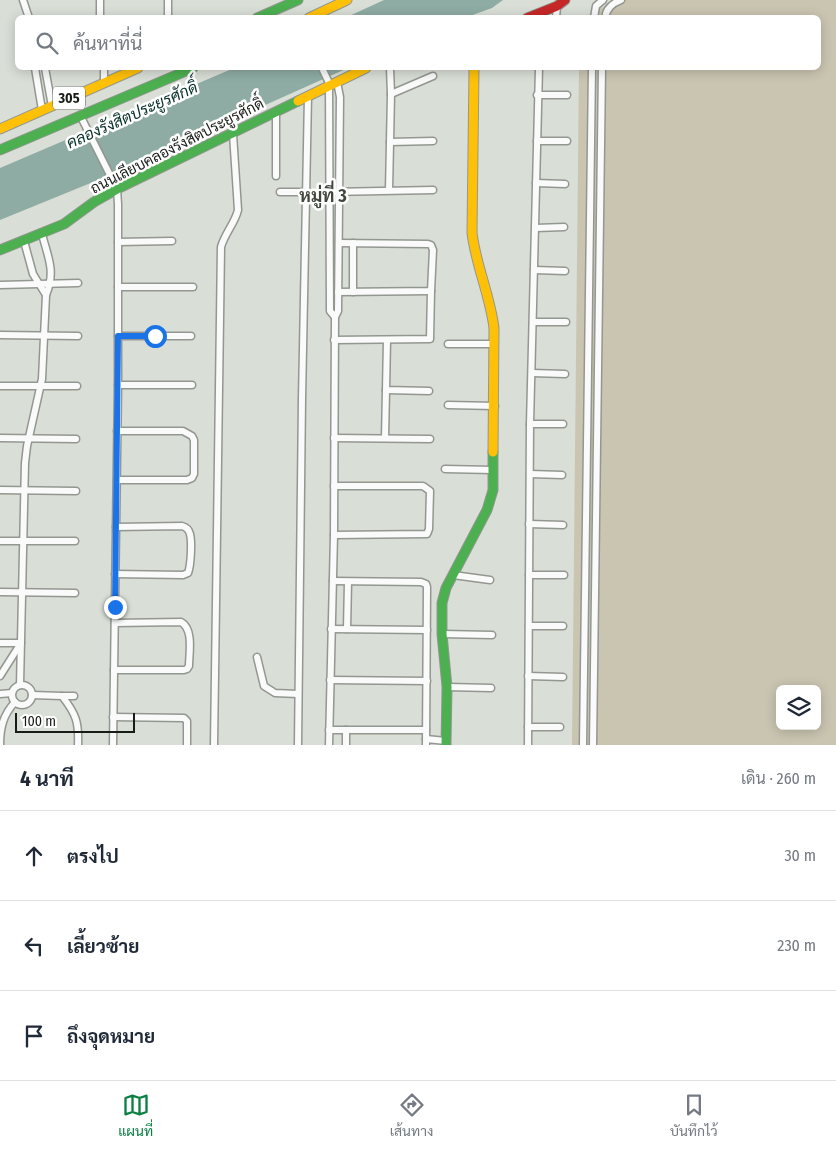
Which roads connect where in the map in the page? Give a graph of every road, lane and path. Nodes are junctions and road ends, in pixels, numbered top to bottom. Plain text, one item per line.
1 (23, 0) edge
2 (100, 0) edge
3 (168, 0) edge
4 (298, 0) edge
5 (347, 0) edge
6 (565, 0) edge
7 (603, 0) edge
8 (621, 0) edge
9 (280, 4) edge
10 (556, 6) junction
11 (28, 15) edge
12 (100, 15) edge
13 (168, 15) edge
14 (262, 15) edge
15 (315, 15) edge
16 (534, 15) edge
17 (556, 15) edge
18 (594, 15) edge
19 (606, 15) edge
20 (35, 70) edge
21 (45, 70) edge
22 (104, 70) edge
23 (133, 70) edge
24 (189, 70) edge
25 (323, 70) edge
26 (361, 70) edge
27 (390, 70) edge
28 (474, 70) edge
29 (539, 70) edge
30 (592, 70) edge
31 (602, 70) edge
32 (433, 76) dead end
33 (104, 81) junction
34 (331, 83) junction
35 (391, 94) junction
36 (537, 95) junction
37 (567, 95) dead end
38 (308, 96) junction
39 (52, 106) junction
40 (42, 110) junction
41 (276, 112) junction
42 (591, 114) junction
43 (602, 114) junction
44 (82, 119) junction
45 (0, 129) edge
46 (233, 134) junction
47 (433, 141) dead end
48 (537, 141) junction
49 (567, 141) dead end
50 (390, 142) junction
51 (0, 150) edge
52 (276, 176) dead end
53 (536, 183) junction
54 (565, 184) dead end
55 (117, 189) junction
56 (389, 190) junction
57 (433, 190) dead end
58 (280, 192) dead end
59 (306, 192) junction
60 (330, 192) junction
61 (340, 192) junction
62 (564, 227) dead end
63 (536, 228) junction
64 (42, 234) junction
65 (24, 241) junction
66 (172, 241) dead end
67 (118, 242) junction
68 (339, 243) junction
69 (353, 243) junction
70 (0, 250) edge
71 (588, 263) junction
72 (599, 263) junction
73 (534, 270) junction
74 (565, 271) dead end
75 (78, 283) dead end
76 (38, 284) junction
77 (51, 284) junction
78 (0, 285) edge
79 (118, 287) junction
80 (193, 287) dead end
81 (432, 291) junction
82 (338, 292) junction
83 (353, 292) junction
84 (46, 295) junction
85 (335, 317) junction
86 (533, 322) junction
87 (566, 322) dead end
88 (0, 335) edge
89 (44, 336) junction
90 (78, 336) dead end
91 (118, 336) junction
92 (192, 336) dead end
93 (334, 340) junction
94 (387, 340) junction
95 (448, 344) dead end
96 (494, 344) junction
97 (532, 373) junction
98 (565, 374) dead end
99 (118, 385) junction
100 (192, 385) dead end
101 (0, 386) edge
102 (41, 386) junction
103 (77, 386) dead end
104 (386, 390) junction
105 (429, 391) dead end
106 (448, 405) dead end
107 (495, 406) junction
108 (530, 424) junction
109 (563, 424) dead end
110 (117, 431) junction
111 (0, 438) edge
112 (29, 438) junction
113 (334, 438) junction
114 (385, 438) junction
115 (76, 439) dead end
116 (430, 439) dead end
117 (445, 469) dead end
118 (493, 470) junction
119 (530, 474) junction
120 (562, 475) dead end
121 (117, 480) junction
122 (334, 486) junction
123 (0, 490) edge
124 (23, 490) junction
125 (76, 491) dead end
126 (529, 524) junction
127 (563, 525) dead end
128 (116, 527) junction
129 (334, 535) junction
130 (0, 541) edge
131 (22, 541) junction
132 (75, 541) dead end
133 (584, 570) junction
134 (595, 571) junction
135 (115, 574) junction
136 (453, 575) junction
137 (529, 575) junction
138 (564, 575) dead end
139 (490, 580) dead end
140 (333, 581) junction
141 (348, 582) junction
142 (0, 592) edge
143 (22, 592) junction
144 (75, 593) dead end
145 (114, 623) junction
146 (529, 626) junction
147 (563, 626) dead end
148 (332, 629) junction
149 (347, 630) junction
150 (427, 630) junction
151 (442, 634) junction
152 (492, 635) dead end
153 (0, 643) edge
154 (21, 644) junction
155 (257, 657) dead end
156 (114, 670) junction
157 (0, 676) edge
158 (528, 676) junction
159 (563, 677) dead end
160 (330, 680) junction
161 (427, 681) junction
162 (20, 685) junction
163 (447, 687) junction
164 (491, 688) dead end
165 (0, 694) edge
166 (12, 694) junction
167 (32, 694) junction
168 (298, 694) junction
169 (62, 696) junction
170 (74, 696) dead end
171 (15, 702) junction
172 (113, 717) junction
173 (528, 727) junction
174 (560, 727) dead end
175 (583, 727) junction
176 (594, 727) junction
177 (329, 730) junction
178 (346, 730) junction
179 (426, 730) junction
180 (426, 742) edge
181 (446, 743) edge
182 (0, 745) edge
183 (78, 745) edge
184 (113, 745) edge
185 (187, 745) edge
186 (214, 745) edge
187 (298, 745) edge
188 (329, 745) edge
189 (346, 745) edge
190 (528, 745) edge
191 (583, 745) edge
192 (593, 745) edge

1 - 11 street
2 - 12 street
3 - 13 street
4 - 9 street
5 - 15 street
6 - 10 street
7 - 18 street
8 - 19 street
9 - 14 street
10 - 16 street
10 - 17 street
20 - 40 street
21 - 39 street
22 - 33 street
23 - 33 street, 305
24 - 44 street, 305
25 - 34 street
26 - 34 street, ถนนเลียบคลองรังสิตประยูรศักดิ์
27 - 35 street
28 - 96 street
29 - 36 street
30 - 42 street
31 - 43 street
32 - 35 street
33 - 39 street, 305
34 - 38 street, ถนนเลียบคลองรังสิตประยูรศักดิ์
34 - 60 street
34 - 61 street
35 - 50 street
36 - 37 street
36 - 48 street
38 - 41 street, ถนนเลียบคลองรังสิตประยูรศักดิ์
38 - 59 street
39 - 40 street, 305
40 - 45 street, 305
41 - 46 street, ถนนเลียบคลองรังสิตประยูรศักดิ์
41 - 52 street
42 - 43 street
42 - 71 street
43 - 72 street
44 - 51 street, 305
44 - 55 street
46 - 55 street, ถนนเลียบคลองรังสิตประยูรศักดิ์
46 - 186 street
47 - 50 street
48 - 49 street
48 - 53 street
50 - 56 street
53 - 54 street
53 - 63 street
55 - 64 street, ถนนเลียบคลองรังสิตประยูรศักดิ์
55 - 67 street
56 - 57 street
56 - 61 street
58 - 59 street
59 - 168 street
60 - 61 street
60 - 85 street
61 - 68 street
62 - 63 street
63 - 73 street
64 - 65 street, ถนนเลียบคลองรังสิตประยูรศักดิ์
64 - 77 street
65 - 70 street, ถนนเลียบคลองรังสิตประยูรศักดิ์
65 - 76 street
66 - 67 street
67 - 79 street
68 - 69 street
68 - 82 street
69 - 81 street
69 - 83 street
71 - 72 street
71 - 133 street
72 - 134 street
73 - 74 street
73 - 86 street
75 - 77 street
76 - 77 street
76 - 78 street
76 - 84 street
77 - 84 street
79 - 80 street
79 - 91 street
81 - 83 street
81 - 94 street
82 - 83 street
82 - 85 street
84 - 89 street
85 - 93 street
86 - 87 street
86 - 97 street
88 - 89 street
89 - 90 street
89 - 102 street
91 - 92 street
91 - 99 street
93 - 94 street
93 - 113 street
94 - 104 street
95 - 96 street
96 - 107 street
97 - 98 street
97 - 108 street
99 - 100 street
99 - 110 street
101 - 102 street
102 - 103 street
102 - 112 street
104 - 105 street
104 - 114 street
106 - 107 street
107 - 118 street
108 - 109 street
108 - 119 street
110 - 121 street
110 - 121 street
111 - 112 street
112 - 115 street
112 - 124 street
113 - 114 street
113 - 122 street
114 - 116 street
117 - 118 street
118 - 136 street
119 - 120 street
119 - 126 street
121 - 128 street
122 - 129 street
122 - 129 street
123 - 124 street
124 - 125 street
124 - 131 street
126 - 127 street
126 - 137 street
128 - 135 street
128 - 135 street
129 - 140 street
130 - 131 street
131 - 132 street
131 - 143 street
133 - 134 street
133 - 175 street
134 - 176 street
135 - 145 street
136 - 139 street
136 - 151 street
137 - 138 street
137 - 146 street
140 - 141 street
140 - 148 street
141 - 149 street
141 - 150 street
142 - 143 street
143 - 144 street
143 - 154 street
145 - 156 street
145 - 156 street
146 - 147 street
146 - 158 street
148 - 149 street
148 - 160 street
149 - 150 street
150 - 161 street
151 - 152 street
151 - 163 street
153 - 154 street
154 - 157 street
154 - 162 street
155 - 168 street
156 - 172 street
158 - 159 street
158 - 173 street
160 - 161 street
160 - 177 street
161 - 179 street
162 - 166 street
162 - 167 street
163 - 164 street
163 - 181 street
165 - 166 street
166 - 171 street
167 - 169 street
167 - 171 street
168 - 187 street
169 - 170 street
169 - 183 street
171 - 182 street
172 - 184 street
172 - 185 street
173 - 174 street
173 - 190 street
175 - 176 street
175 - 191 street
176 - 192 street
177 - 178 street
177 - 188 street
178 - 179 street
178 - 189 street
179 - 180 street
180 - 181 street

